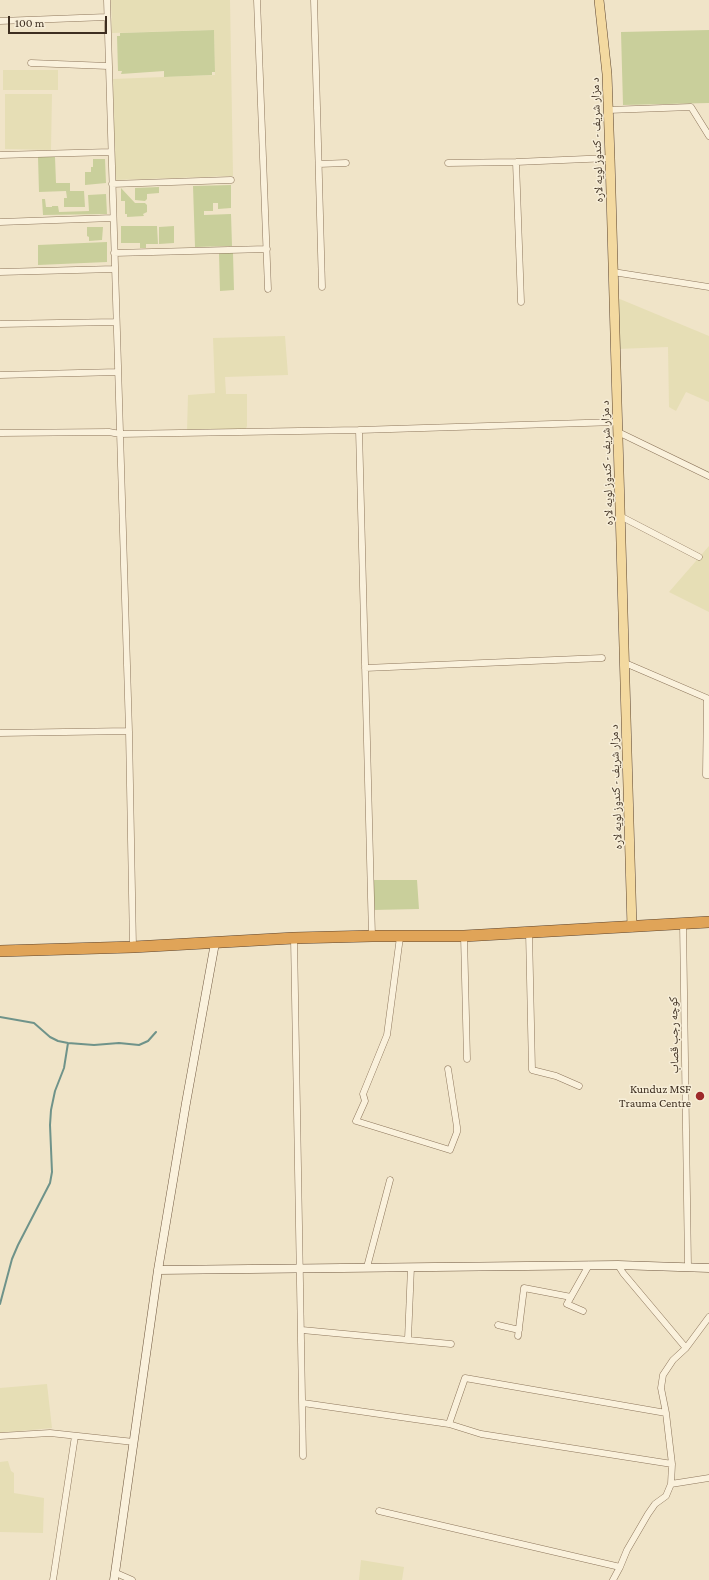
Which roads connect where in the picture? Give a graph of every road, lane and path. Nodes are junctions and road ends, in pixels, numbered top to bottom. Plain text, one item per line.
1 (107, 0) edge
2 (257, 0) edge
3 (314, 0) edge
4 (599, 0) edge
5 (108, 17) junction
6 (0, 21) edge
7 (31, 63) dead end
8 (108, 66) junction
9 (608, 110) junction
10 (709, 136) edge
11 (111, 152) junction
12 (0, 155) edge
13 (610, 158) junction
14 (516, 162) junction
15 (346, 163) dead end
16 (448, 163) dead end
17 (319, 164) junction
18 (231, 180) dead end
19 (112, 184) junction
20 (113, 218) junction
21 (0, 222) edge
22 (267, 249) junction
23 (114, 253) junction
24 (115, 269) junction
25 (0, 272) edge
26 (613, 272) junction
27 (322, 287) dead end
28 (709, 287) edge
29 (268, 289) dead end
30 (521, 302) dead end
31 (116, 322) junction
32 (0, 324) edge
33 (118, 372) junction
34 (0, 375) edge
35 (617, 422) junction
36 (359, 430) junction
37 (618, 432) junction
38 (0, 433) edge
39 (120, 434) junction
40 (709, 476) edge
41 (620, 516) junction
42 (699, 557) dead end
43 (602, 658) dead end
44 (624, 663) junction
45 (365, 668) junction
46 (708, 699) edge
47 (129, 731) junction
48 (0, 733) edge
49 (709, 775) edge
50 (709, 922) edge
51 (683, 923) junction
52 (632, 927) junction
53 (529, 932) junction
54 (372, 936) junction
55 (464, 936) junction
56 (400, 937) junction
57 (294, 938) junction
58 (215, 943) junction
59 (133, 947) junction
60 (0, 951) edge
61 (467, 1058) dead end
62 (448, 1069) dead end
63 (579, 1086) dead end
64 (390, 1180) dead end
65 (589, 1265) junction
66 (618, 1265) junction
67 (367, 1267) junction
68 (411, 1267) junction
69 (688, 1267) junction
70 (300, 1268) junction
71 (709, 1268) edge
72 (158, 1270) junction
73 (571, 1297) junction
74 (583, 1311) dead end
75 (709, 1317) edge
76 (498, 1326) dead end
77 (302, 1330) junction
78 (408, 1339) junction
79 (451, 1344) dead end
80 (686, 1348) junction
81 (303, 1403) junction
82 (666, 1413) junction
83 (449, 1424) junction
84 (0, 1436) edge
85 (75, 1436) junction
86 (134, 1442) junction
87 (303, 1456) dead end
88 (672, 1464) junction
89 (709, 1478) edge
90 (671, 1484) junction
91 (379, 1512) dead end
92 (620, 1567) junction
93 (115, 1576) edge
94 (53, 1580) edge
95 (132, 1580) edge
96 (613, 1580) edge

1 - 5 street
2 - 22 street
3 - 17 street
4 - 9 main road, د مزار شریف - کندوز لویه لاره
5 - 6 street
5 - 8 street
7 - 8 street
8 - 11 street
9 - 10 street
9 - 13 main road, د مزار شریف - کندوز لویه لاره
11 - 12 street
11 - 19 street
13 - 14 street
13 - 26 main road, د مزار شریف - کندوز لویه لاره
14 - 16 street
14 - 30 street
15 - 17 street
17 - 27 street
18 - 19 street
19 - 20 street
20 - 21 street
20 - 23 street
22 - 23 street
22 - 29 street
23 - 24 street
24 - 25 street
24 - 31 street
26 - 28 street
26 - 35 main road, د مزار شریف - کندوز لویه لاره
31 - 32 street
31 - 33 street
33 - 34 street
33 - 39 street
35 - 36 street
35 - 37 main road, د مزار شریف - کندوز لویه لاره
36 - 39 street
36 - 45 street
37 - 40 street
37 - 41 main road, د مزار شریف - کندوز لویه لاره
38 - 39 street
39 - 47 street
41 - 42 street
41 - 44 main road, د مزار شریف - کندوز لویه لاره
43 - 45 street
44 - 46 street
44 - 52 main road, د مزار شریف - کندوز لویه لاره
45 - 54 street
46 - 49 street
47 - 48 street
47 - 59 street
50 - 51 highway
51 - 52 highway
51 - 69 street, کوچه رجب قصاب
52 - 53 highway
53 - 55 highway
53 - 63 street
54 - 56 highway
54 - 57 highway
55 - 56 highway
55 - 61 street
56 - 62 street
57 - 58 highway
57 - 70 street
58 - 59 highway
58 - 72 street
59 - 60 highway
64 - 67 street
65 - 66 street
65 - 68 street
65 - 73 street
66 - 69 street
66 - 80 street
67 - 68 street
67 - 70 street
68 - 78 street
69 - 71 street
70 - 72 street
70 - 77 street
72 - 86 street
73 - 74 street
73 - 76 street
75 - 80 street
77 - 78 street
77 - 81 street
78 - 79 street
80 - 82 street
81 - 83 street
81 - 87 street
82 - 83 street
82 - 88 street
83 - 88 street
84 - 85 street
85 - 86 street
85 - 94 street
86 - 93 street
88 - 90 street
89 - 90 street
90 - 92 street
91 - 92 street
92 - 96 street
93 - 95 street

